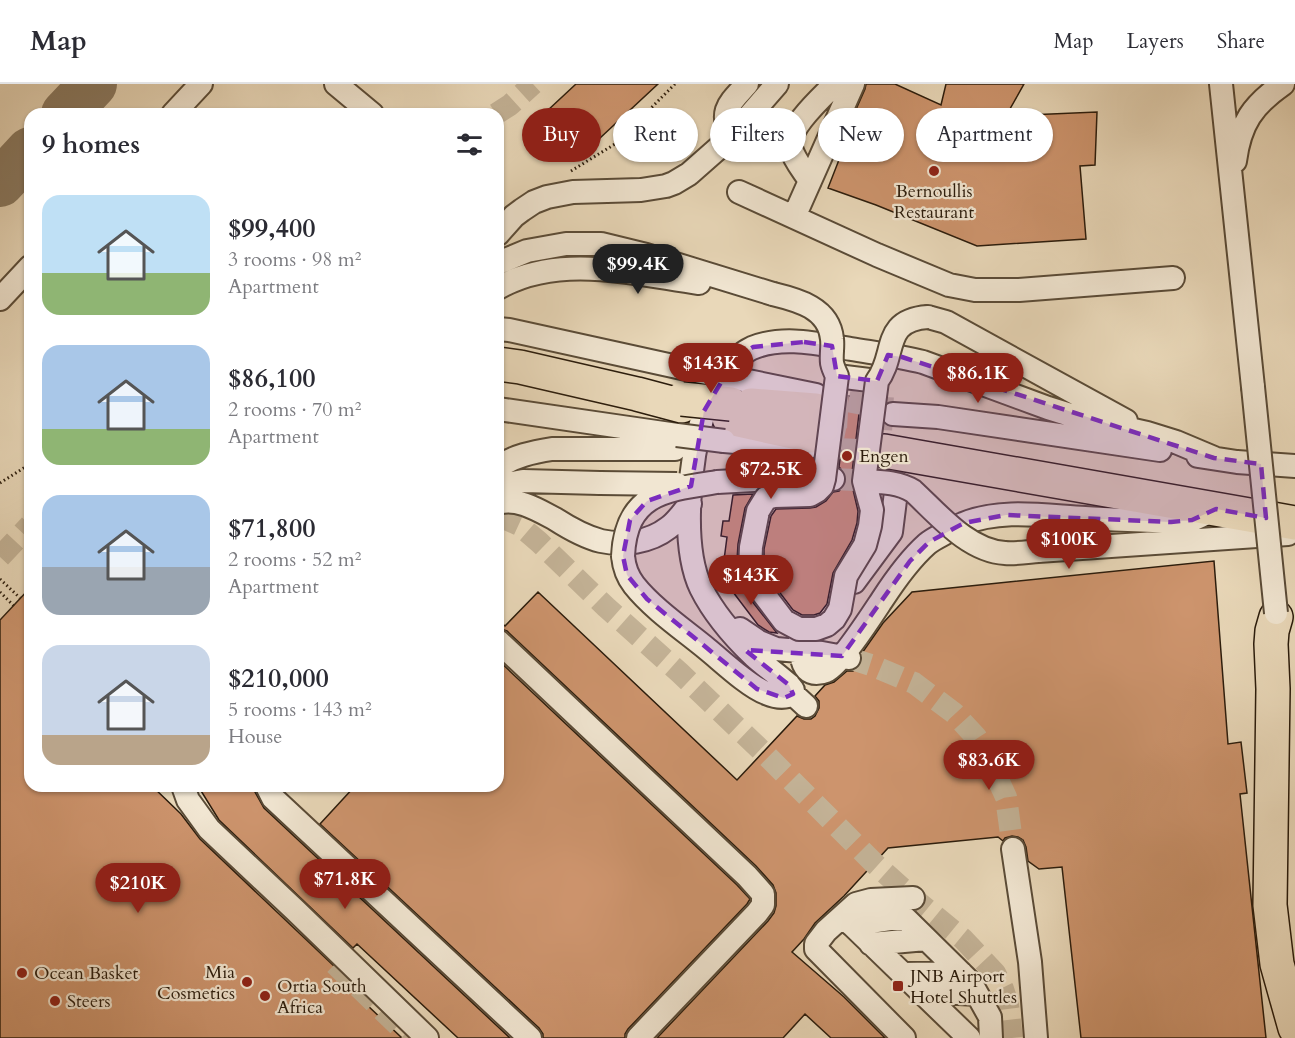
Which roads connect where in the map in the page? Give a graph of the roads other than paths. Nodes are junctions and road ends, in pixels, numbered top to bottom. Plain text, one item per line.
1 (201, 84) edge
2 (336, 84) edge
3 (747, 84) edge
4 (777, 84) edge
5 (835, 84) edge
6 (854, 84) edge
7 (1221, 84) edge
8 (1283, 84) edge
9 (728, 94) edge
10 (179, 108) edge
11 (365, 108) edge
12 (756, 108) edge
13 (710, 156) edge
14 (810, 181) junction
15 (1232, 188) junction
16 (739, 192) dead end
17 (794, 217) junction
18 (504, 227) edge
19 (504, 260) edge
20 (24, 273) edge
21 (1173, 278) dead end
22 (504, 285) edge
23 (772, 294) junction
24 (0, 299) edge
25 (504, 330) edge
26 (504, 365) edge
27 (837, 376) junction
28 (877, 381) junction
29 (504, 410) edge
30 (681, 412) junction
31 (891, 412) tunnel mouth
32 (729, 418) junction
33 (808, 427) joint
34 (1147, 434) junction
35 (884, 451) dead end
36 (1214, 458) junction
37 (504, 464) edge
38 (1295, 466) edge
39 (828, 479) junction
40 (860, 481) junction
41 (717, 482) junction
42 (897, 484) junction
43 (504, 485) edge
44 (504, 501) edge
45 (690, 504) junction
46 (1215, 509) junction
47 (1295, 523) edge
48 (1295, 534) edge
49 (854, 582) dead end
50 (704, 593) junction
51 (1276, 615) junction
52 (504, 647) edge
53 (1295, 654) edge
54 (185, 792) edge
55 (270, 792) edge
56 (1013, 849) tunnel mouth
57 (913, 898) dead end
58 (856, 929) junction
59 (945, 957) junction
60 (897, 968) junction
61 (961, 973) junction
62 (921, 992) junction
63 (977, 994) junction
64 (1295, 1028) edge
65 (427, 1038) edge
66 (530, 1038) edge
67 (638, 1038) edge
68 (904, 1038) edge
69 (969, 1038) edge
70 (991, 1038) edge
71 (1036, 1038) edge

1 - 10 street
2 - 11 street
3 - 9 street
4 - 12 street
5 - 14 street
6 - 14 street
7 - 15 street
8 - 15 street
13 - 18 street
14 - 17 street
15 - 51 street, bridge
16 - 17 street
17 - 21 street
19 - 23 street
20 - 24 street
22 - 23 street
23 - 27 street, bridge
25 - 30 street
26 - 30 highway
27 - 28 street
27 - 39 street, bridge
28 - 34 street, bridge
28 - 40 street, bridge
29 - 30 street
30 - 32 highway, bridge
30 - 32 street
30 - 37 street
31 - 36 street
32 - 33 highway
32 - 33 street
34 - 36 street
34 - 45 street
35 - 46 highway
36 - 38 street
39 - 40 street, bridge
39 - 41 street
40 - 42 street, bridge
41 - 43 street, bridge
41 - 50 street, bridge
42 - 48 street, bridge
42 - 49 street
44 - 45 street
45 - 50 street
46 - 47 highway
46 - 50 street
51 - 53 highway
51 - 64 highway
52 - 67 street
54 - 65 street
55 - 66 street
56 - 71 street
57 - 58 street
58 - 59 street
58 - 60 street
58 - 68 street
59 - 60 street
59 - 61 street
60 - 61 street
60 - 62 street
61 - 63 street
62 - 63 street
62 - 69 street
63 - 70 street

